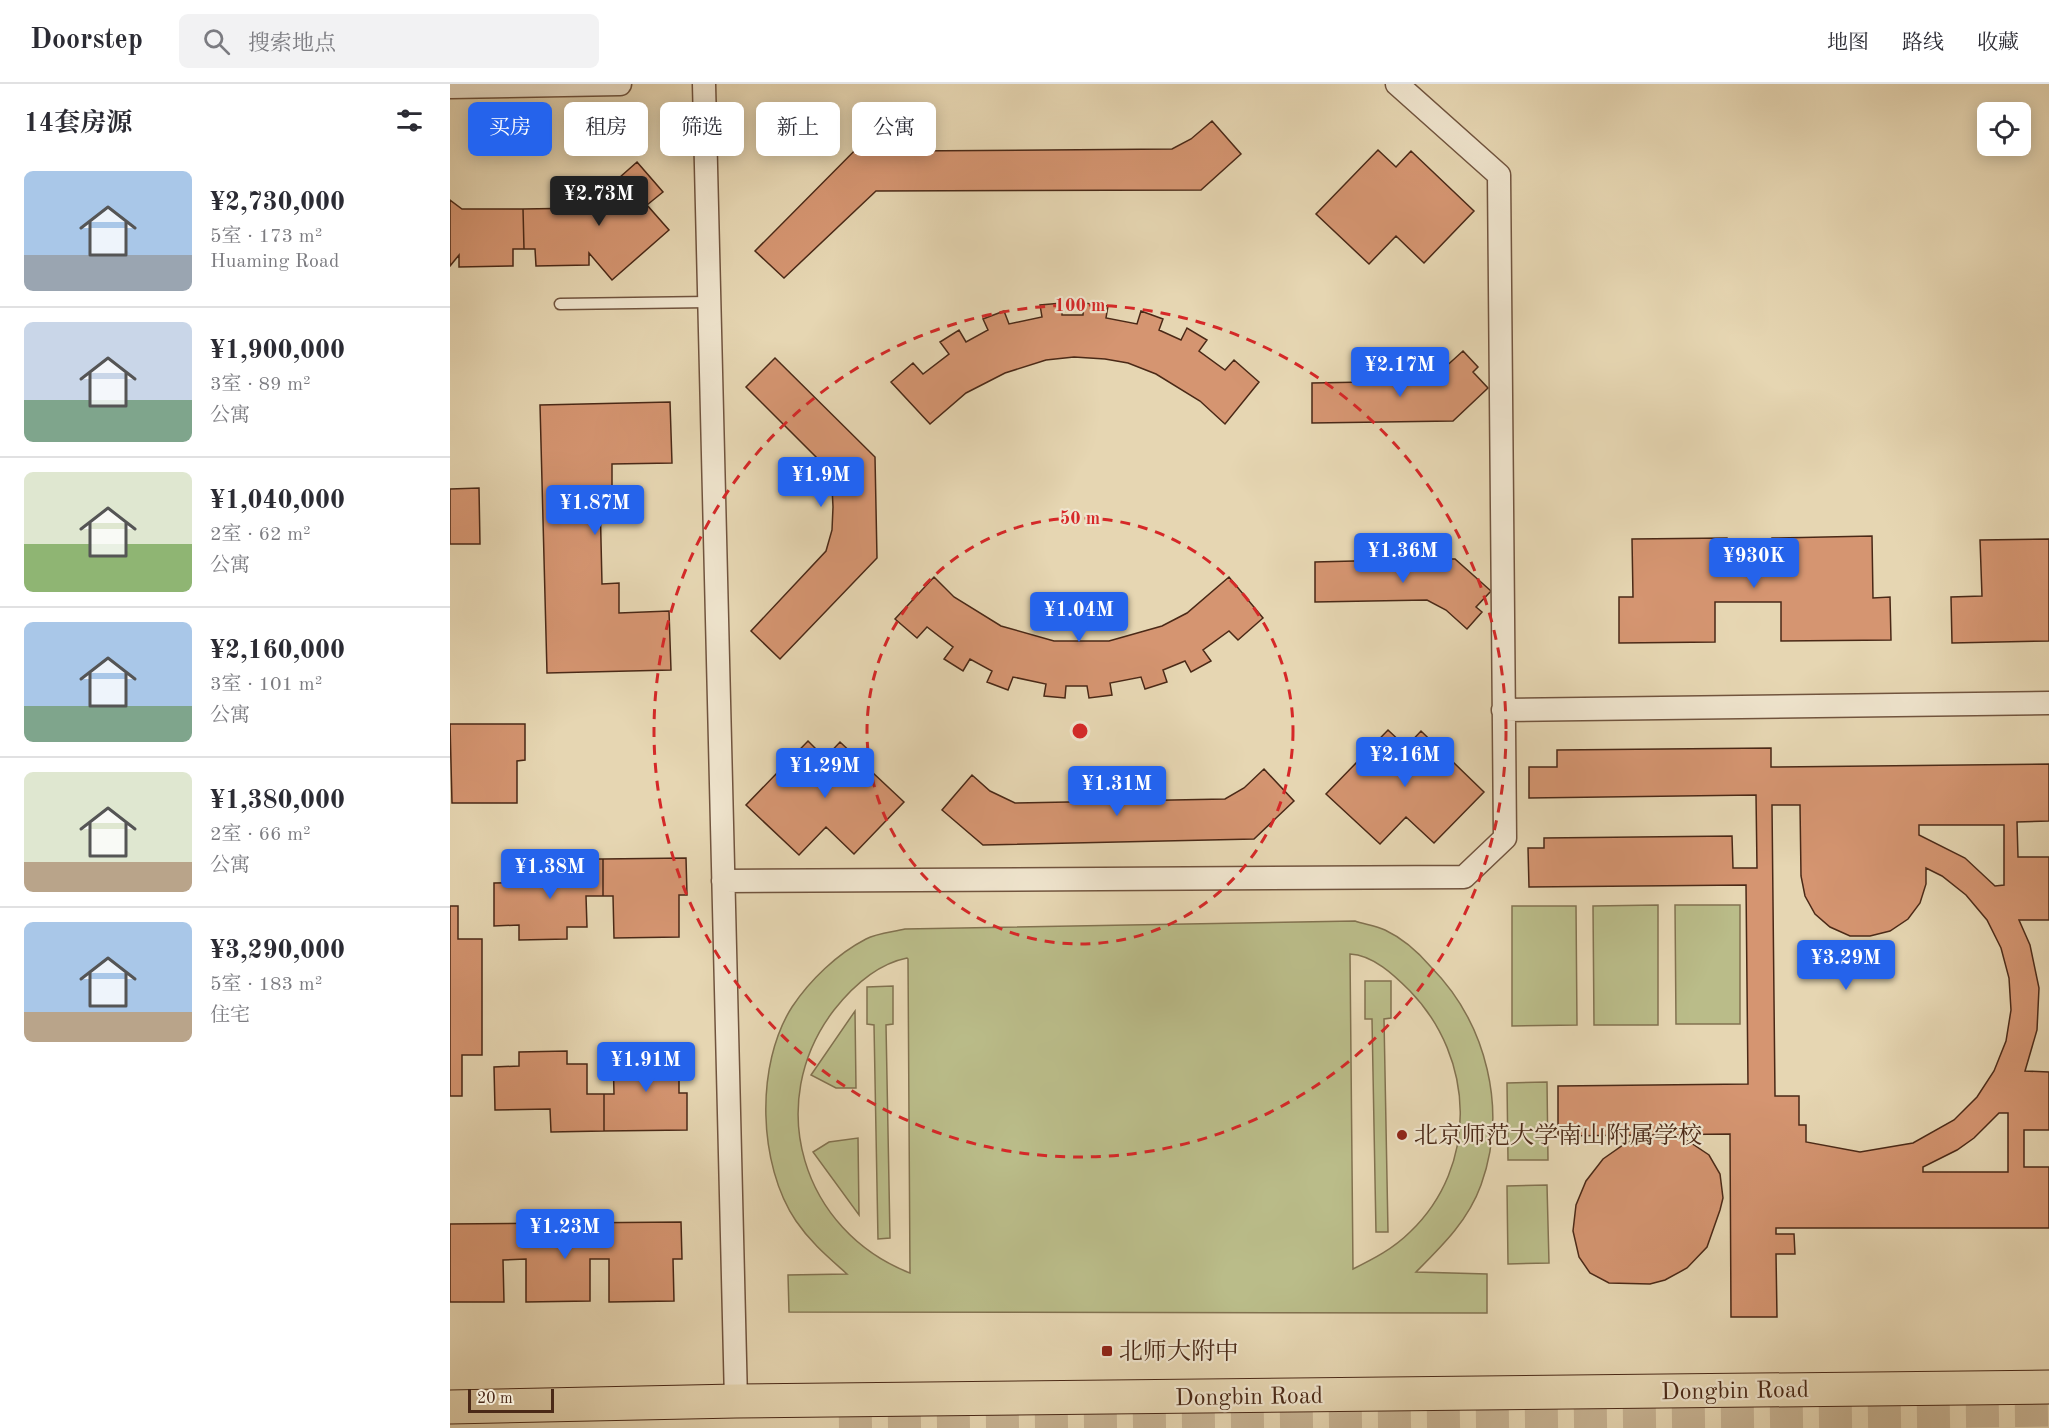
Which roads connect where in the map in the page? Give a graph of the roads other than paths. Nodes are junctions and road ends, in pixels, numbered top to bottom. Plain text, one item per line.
1 (620, 84) edge
2 (704, 84) edge
3 (1396, 84) edge
4 (450, 87) edge
5 (709, 302) junction
6 (560, 304) dead end
7 (2049, 703) edge
8 (1503, 710) junction
9 (723, 881) junction
10 (2049, 1387) edge
11 (736, 1401) junction
12 (450, 1407) edge

1 - 4 street
2 - 5 street
3 - 8 street
5 - 6 lane
5 - 9 street
7 - 8 street
8 - 9 street
9 - 11 street
10 - 11 main road, Dongbin Road
11 - 12 main road, Dongbin Road

